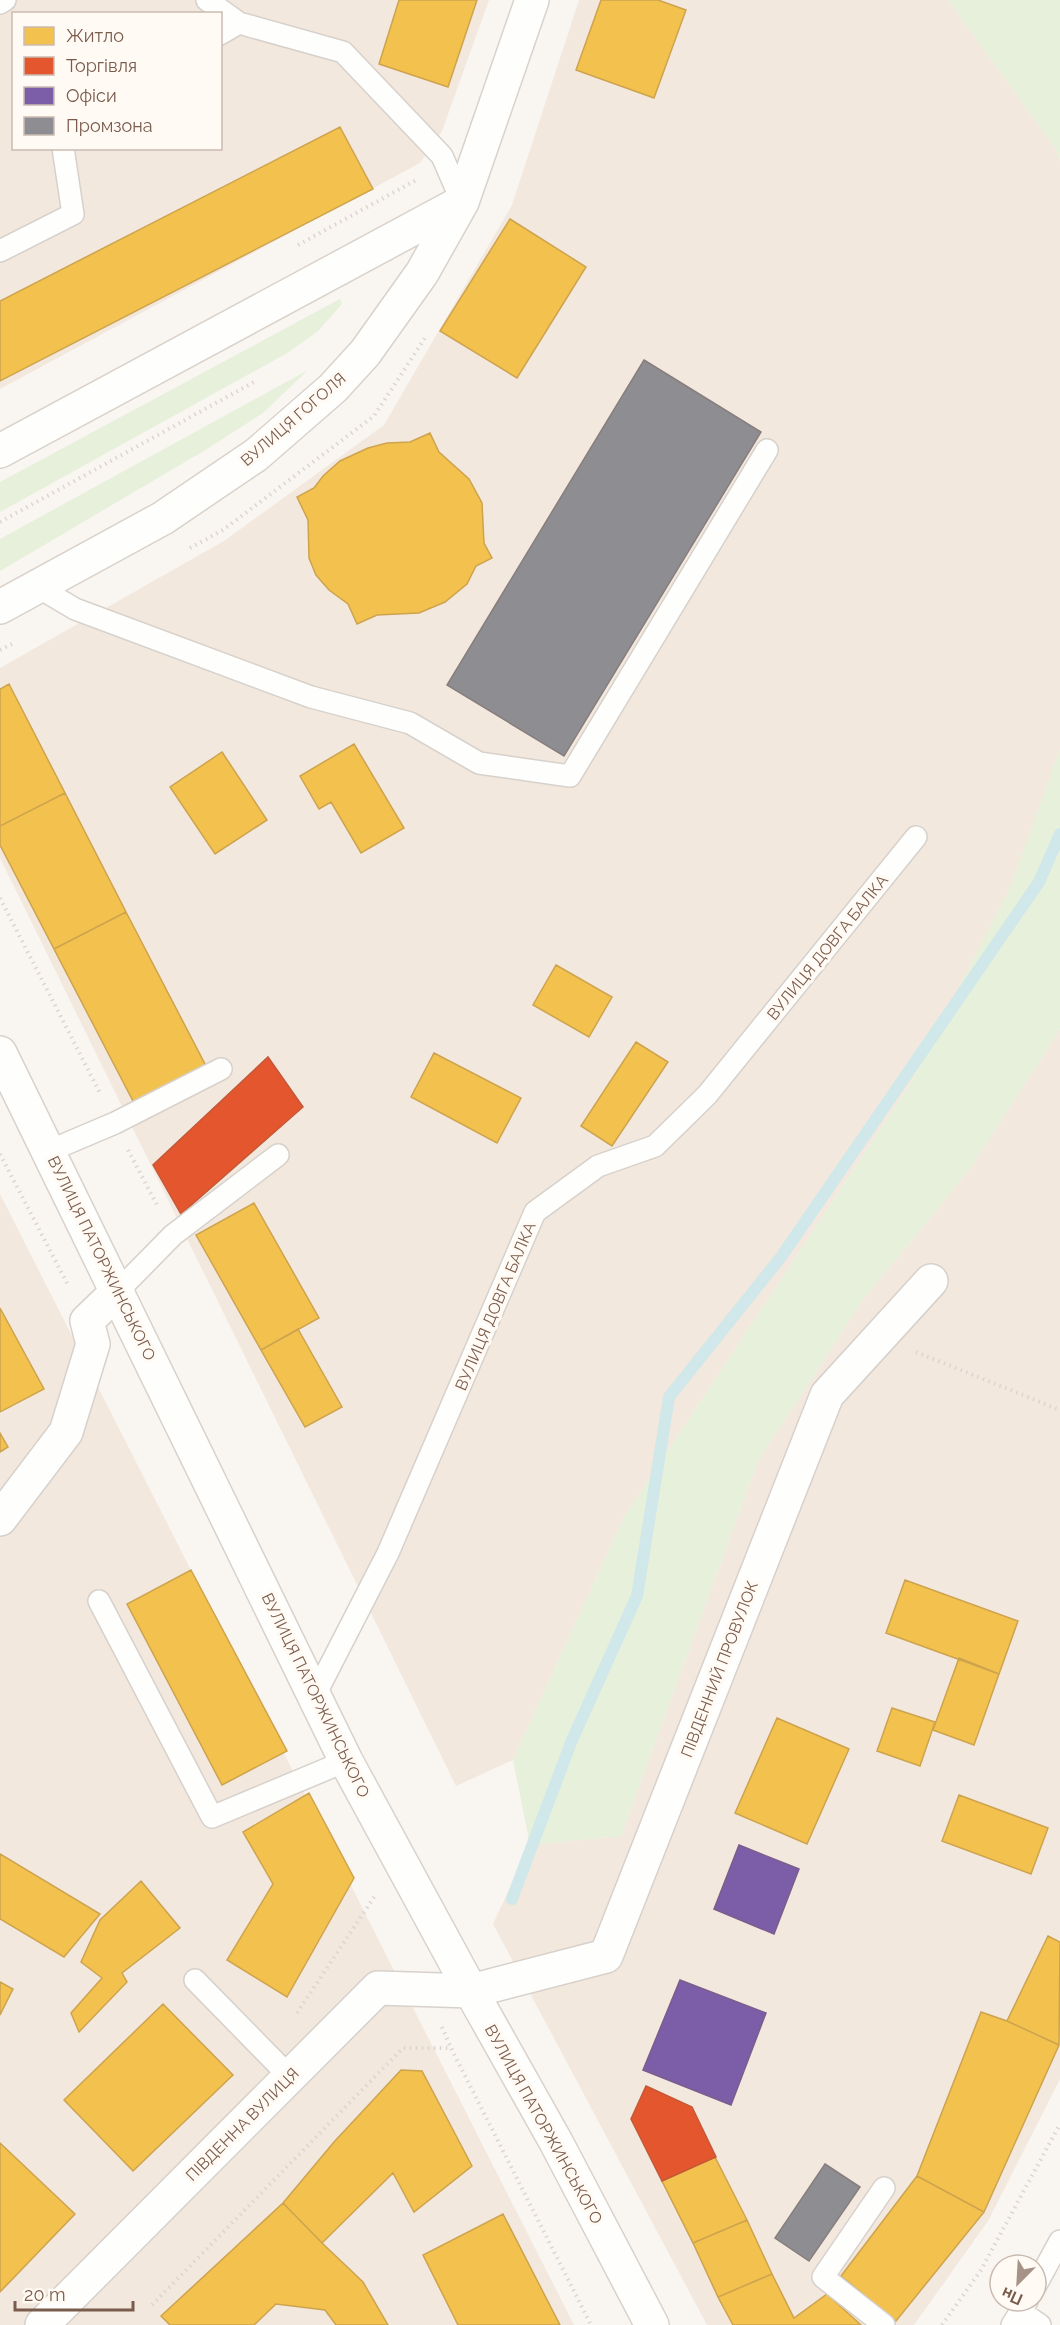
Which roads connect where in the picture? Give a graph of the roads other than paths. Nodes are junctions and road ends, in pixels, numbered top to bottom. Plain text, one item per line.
1 (6, 0) edge
2 (207, 0) edge
3 (532, 0) edge
4 (0, 3) edge
5 (239, 23) junction
6 (222, 33) edge
7 (63, 150) edge
8 (462, 202) junction
9 (0, 250) edge
10 (767, 450) dead end
11 (0, 451) edge
12 (38, 587) junction
13 (0, 607) edge
14 (916, 837) dead end
15 (0, 1053) edge
16 (221, 1069) dead end
17 (49, 1151) junction
18 (278, 1155) dead end
19 (931, 1281) dead end
20 (118, 1292) junction
21 (0, 1519) edge
22 (99, 1600) dead end
23 (315, 1695) junction
24 (346, 1761) junction
25 (195, 1980) dead end
26 (471, 1991) junction
27 (290, 2077) junction
28 (884, 2188) dead end
29 (1060, 2241) edge
30 (1048, 2263) edge
31 (1020, 2313) edge
32 (42, 2325) edge
33 (652, 2325) edge
34 (884, 2325) edge
35 (1040, 2325) edge

1 - 4 lane
2 - 5 lane
3 - 8 street, ВУЛИЦЯ ГОГОЛЯ
5 - 6 lane
5 - 8 lane
7 - 9 lane
8 - 11 street
8 - 12 street, ВУЛИЦЯ ГОГОЛЯ
10 - 12 lane
12 - 13 street, ВУЛИЦЯ ГОГОЛЯ
14 - 23 lane, ВУЛИЦЯ ДОВГА БАЛКА
15 - 17 street, ВУЛИЦЯ ПАТОРЖИНСЬКОГО
16 - 17 lane
17 - 20 street, ВУЛИЦЯ ПАТОРЖИНСЬКОГО
18 - 20 lane
19 - 26 street, ПІВДЕННИЙ ПРОВУЛОК
20 - 21 street
20 - 23 street, ВУЛИЦЯ ПАТОРЖИНСЬКОГО
22 - 24 lane
23 - 24 street, ВУЛИЦЯ ПАТОРЖИНСЬКОГО
24 - 26 street, ВУЛИЦЯ ПАТОРЖИНСЬКОГО
25 - 27 lane
26 - 27 street, ПІВДЕННА ВУЛИЦЯ
26 - 33 street, ВУЛИЦЯ ПАТОРЖИНСЬКОГО
27 - 32 street, ПІВДЕННА ВУЛИЦЯ
28 - 34 lane
29 - 30 lane
31 - 35 lane

